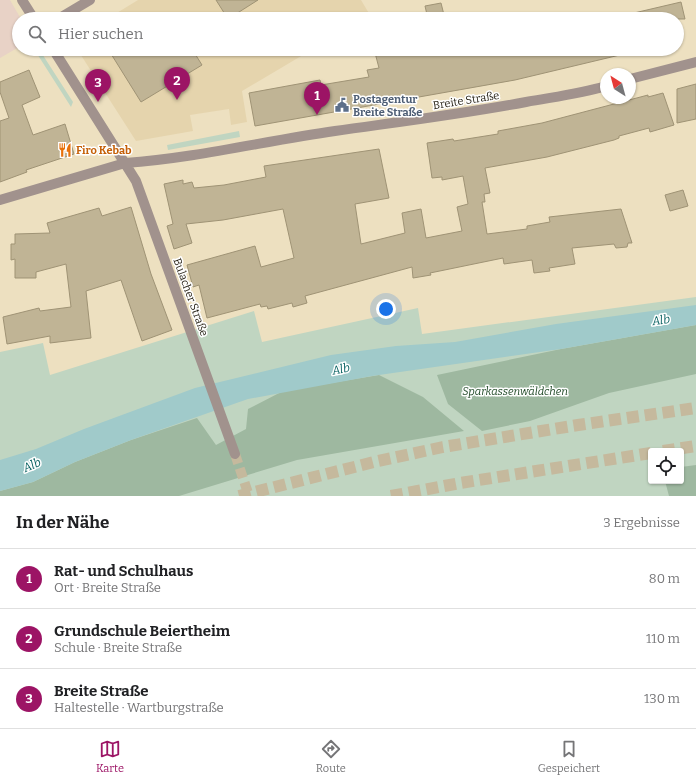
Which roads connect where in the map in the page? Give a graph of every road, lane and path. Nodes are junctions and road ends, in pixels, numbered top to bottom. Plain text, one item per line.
1 (22, 0) edge
2 (90, 0) edge
3 (30, 12) edge
4 (70, 12) edge
5 (57, 56) edge
6 (696, 62) edge
7 (636, 77) edge
8 (600, 87) edge
9 (125, 163) junction
10 (0, 200) edge
11 (235, 454) tunnel mouth

1 - 3 street
2 - 4 street
5 - 9 street, Bulacher Straße
6 - 7 street
8 - 9 street, Breite Straße
9 - 10 street, Breite Straße
9 - 11 street, Bulacher Straße

